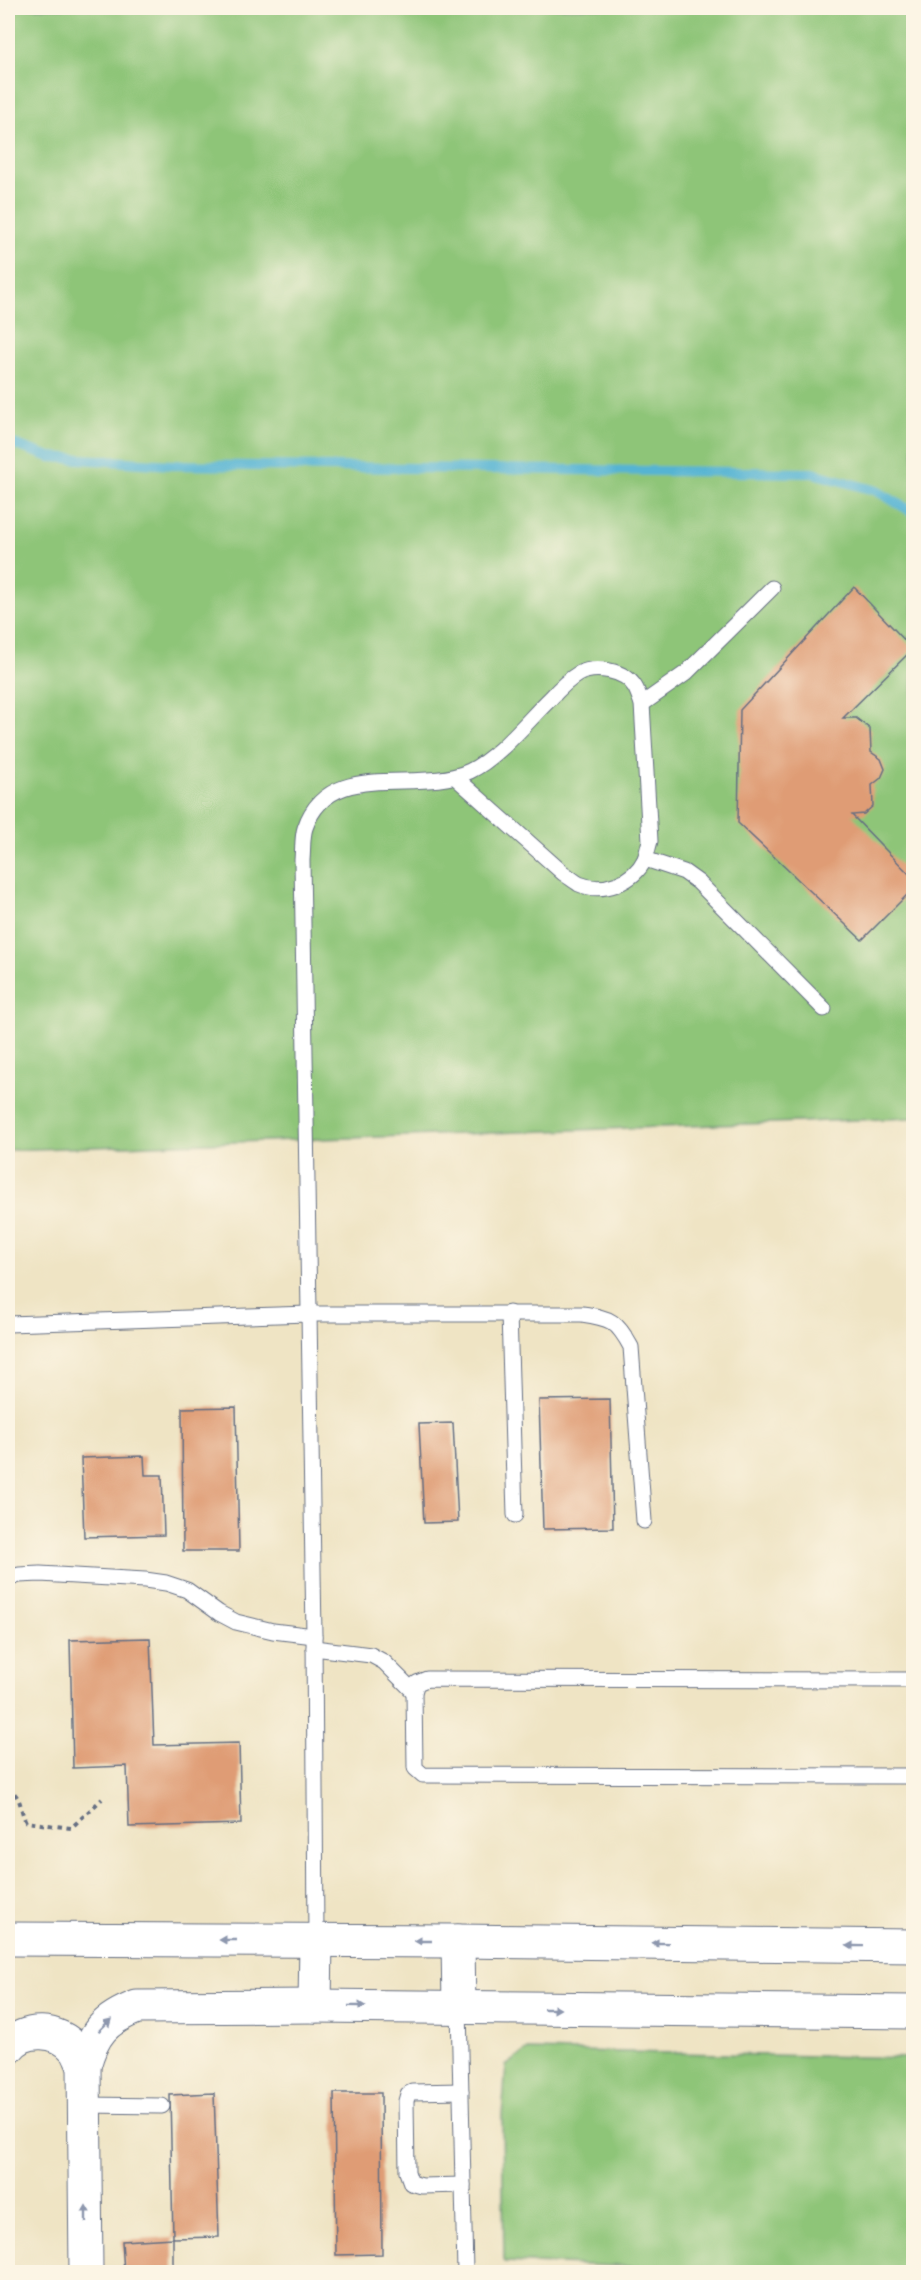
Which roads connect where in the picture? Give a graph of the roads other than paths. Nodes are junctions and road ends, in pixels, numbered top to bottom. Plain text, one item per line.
1 (772, 588) dead end
2 (642, 704) junction
3 (455, 777) junction
4 (645, 859) junction
5 (824, 1009) dead end
6 (308, 1314) junction
7 (508, 1314) junction
8 (8, 1323) edge
9 (515, 1515) dead end
10 (644, 1521) dead end
11 (8, 1580) edge
12 (314, 1642) junction
13 (914, 1680) edge
14 (414, 1692) junction
15 (914, 1776) edge
16 (8, 1939) edge
17 (316, 1940) junction
18 (458, 1941) junction
19 (914, 1946) edge
20 (315, 2006) junction
21 (459, 2008) junction
22 (914, 2012) edge
23 (8, 2048) edge
24 (84, 2066) junction
25 (461, 2091) junction
26 (85, 2105) junction
27 (162, 2106) dead end
28 (463, 2185) junction
29 (86, 2272) edge
30 (465, 2272) edge

1 - 2 lane
2 - 3 lane
2 - 4 lane
3 - 4 lane
3 - 6 lane
4 - 5 lane
6 - 7 lane
6 - 8 lane
6 - 12 lane
7 - 9 lane
7 - 10 lane
11 - 12 lane
12 - 14 lane
12 - 17 lane
13 - 14 lane
14 - 15 lane
17 -> 16 street
18 -> 17 street
17 - 20 street
19 -> 18 street
18 - 21 street
20 -> 21 street
24 -> 20 street
21 -> 22 street
21 - 25 lane
23 - 24 street
24 - 26 street
25 - 28 lane
25 - 28 lane
26 - 27 lane
29 -> 26 street
28 - 30 lane

